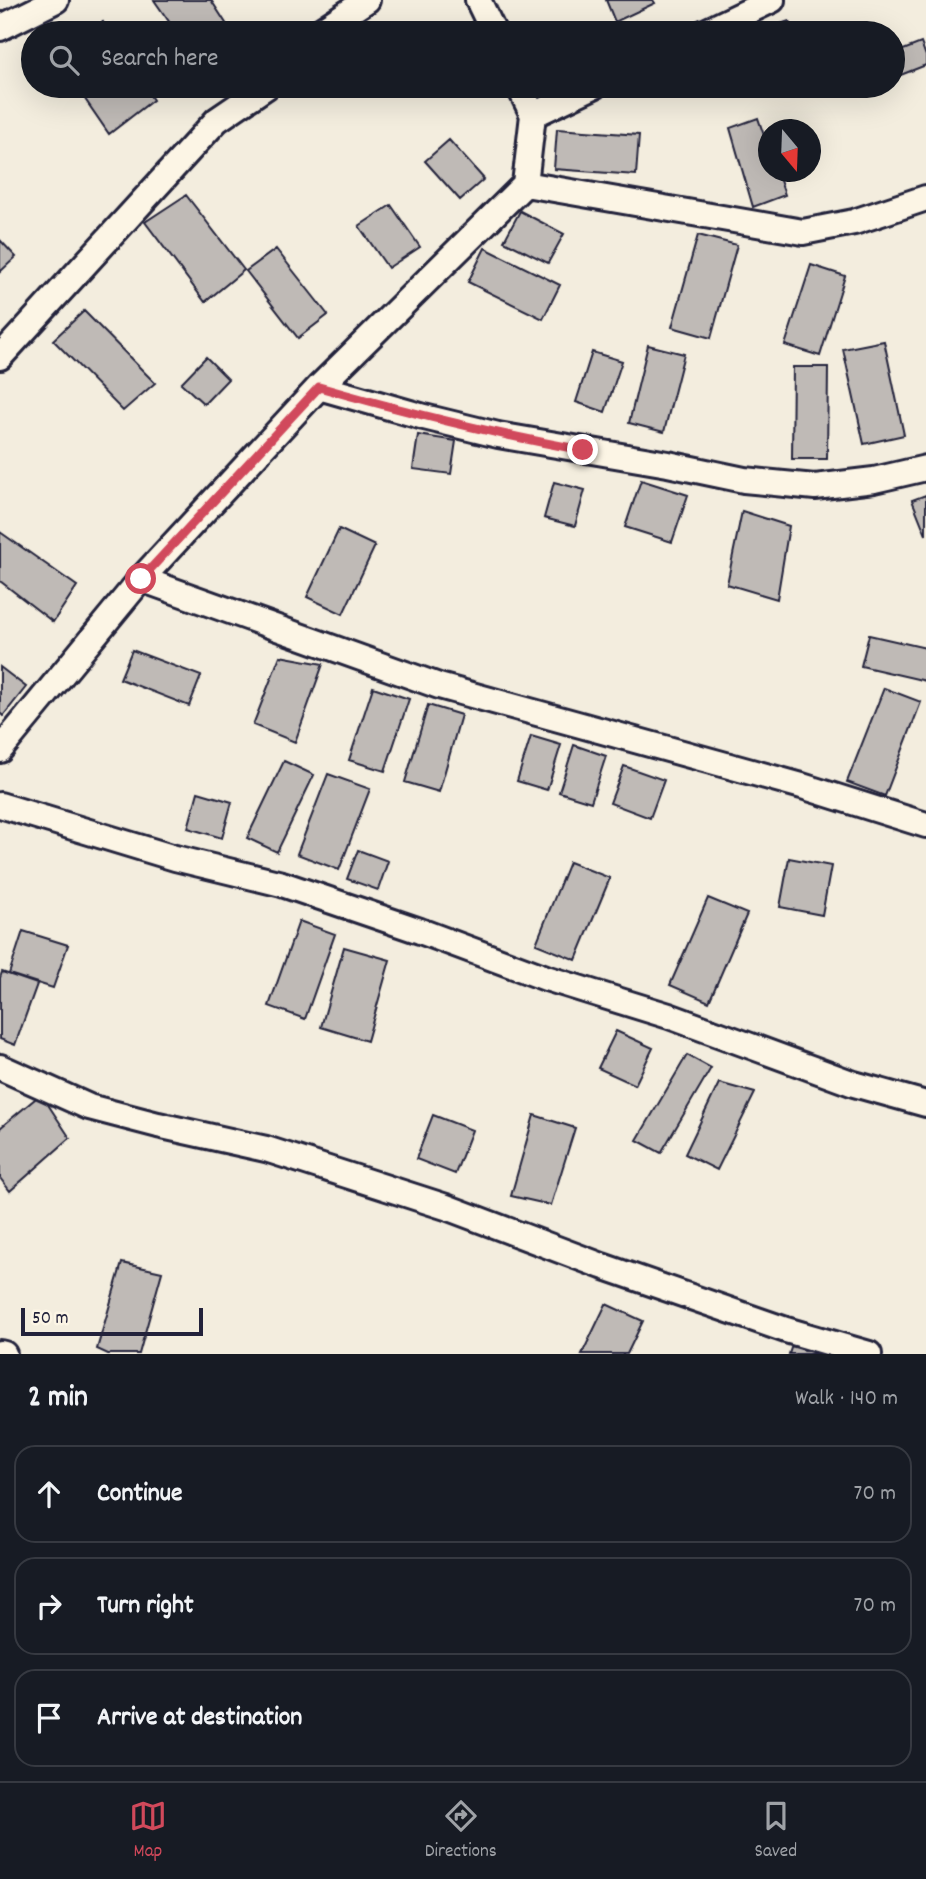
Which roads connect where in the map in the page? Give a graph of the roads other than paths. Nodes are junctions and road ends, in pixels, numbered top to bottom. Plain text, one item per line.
1 (56, 0) edge
2 (367, 0) edge
3 (478, 0) edge
4 (772, 0) edge
5 (335, 21) edge
6 (488, 21) edge
7 (728, 21) edge
8 (1, 26) edge
9 (249, 98) edge
10 (525, 98) edge
11 (569, 98) edge
12 (533, 115) junction
13 (525, 184) junction
14 (926, 198) edge
15 (0, 357) edge
16 (319, 387) junction
17 (926, 467) edge
18 (141, 579) junction
19 (0, 750) edge
20 (0, 805) edge
21 (926, 825) edge
22 (0, 1068) edge
23 (926, 1104) edge
24 (869, 1354) edge

1 - 8 street
2 - 5 street
3 - 6 street
4 - 7 street
9 - 15 street
10 - 12 street
11 - 12 street
12 - 13 street
13 - 14 street
13 - 16 street
16 - 17 street
16 - 18 street
18 - 19 street
18 - 21 street
20 - 23 street
22 - 24 street

